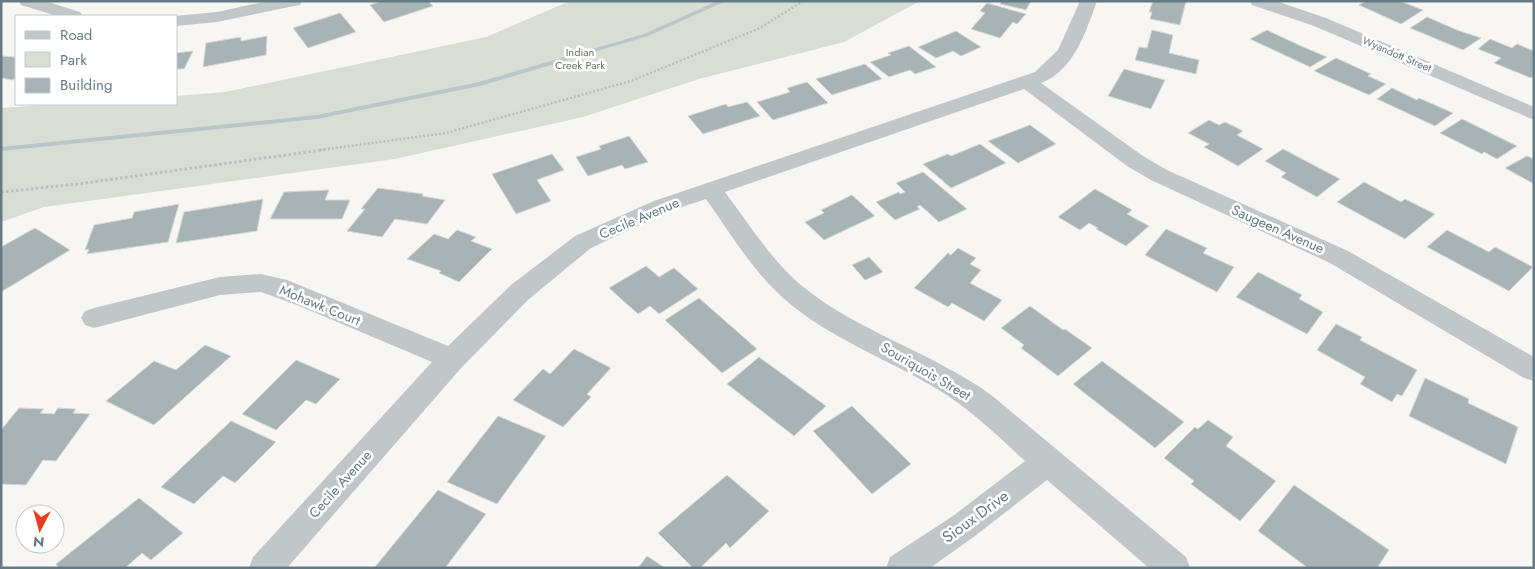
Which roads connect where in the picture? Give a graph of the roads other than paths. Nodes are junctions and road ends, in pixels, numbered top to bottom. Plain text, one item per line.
1 (27, 1) edge
2 (294, 1) edge
3 (1089, 1) edge
4 (1258, 1) edge
5 (71, 15) edge
6 (178, 21) edge
7 (1027, 82) junction
8 (1534, 114) edge
9 (711, 189) junction
10 (94, 318) dead end
11 (452, 360) junction
12 (1534, 370) edge
13 (1047, 462) junction
14 (265, 568) edge
15 (902, 568) edge
16 (1174, 568) edge

1 - 5 street
2 - 6 street
3 - 7 street, Cecile Avenue
4 - 8 street, Wyandott Street
7 - 9 street, Cecile Avenue
7 - 12 street, Saugeen Avenue
9 - 11 street, Cecile Avenue
9 - 13 street, Souriquois Street
10 - 11 street, Mohawk Court
11 - 14 street, Cecile Avenue
13 - 15 street, Sioux Drive
13 - 16 street, Souriquois Street

